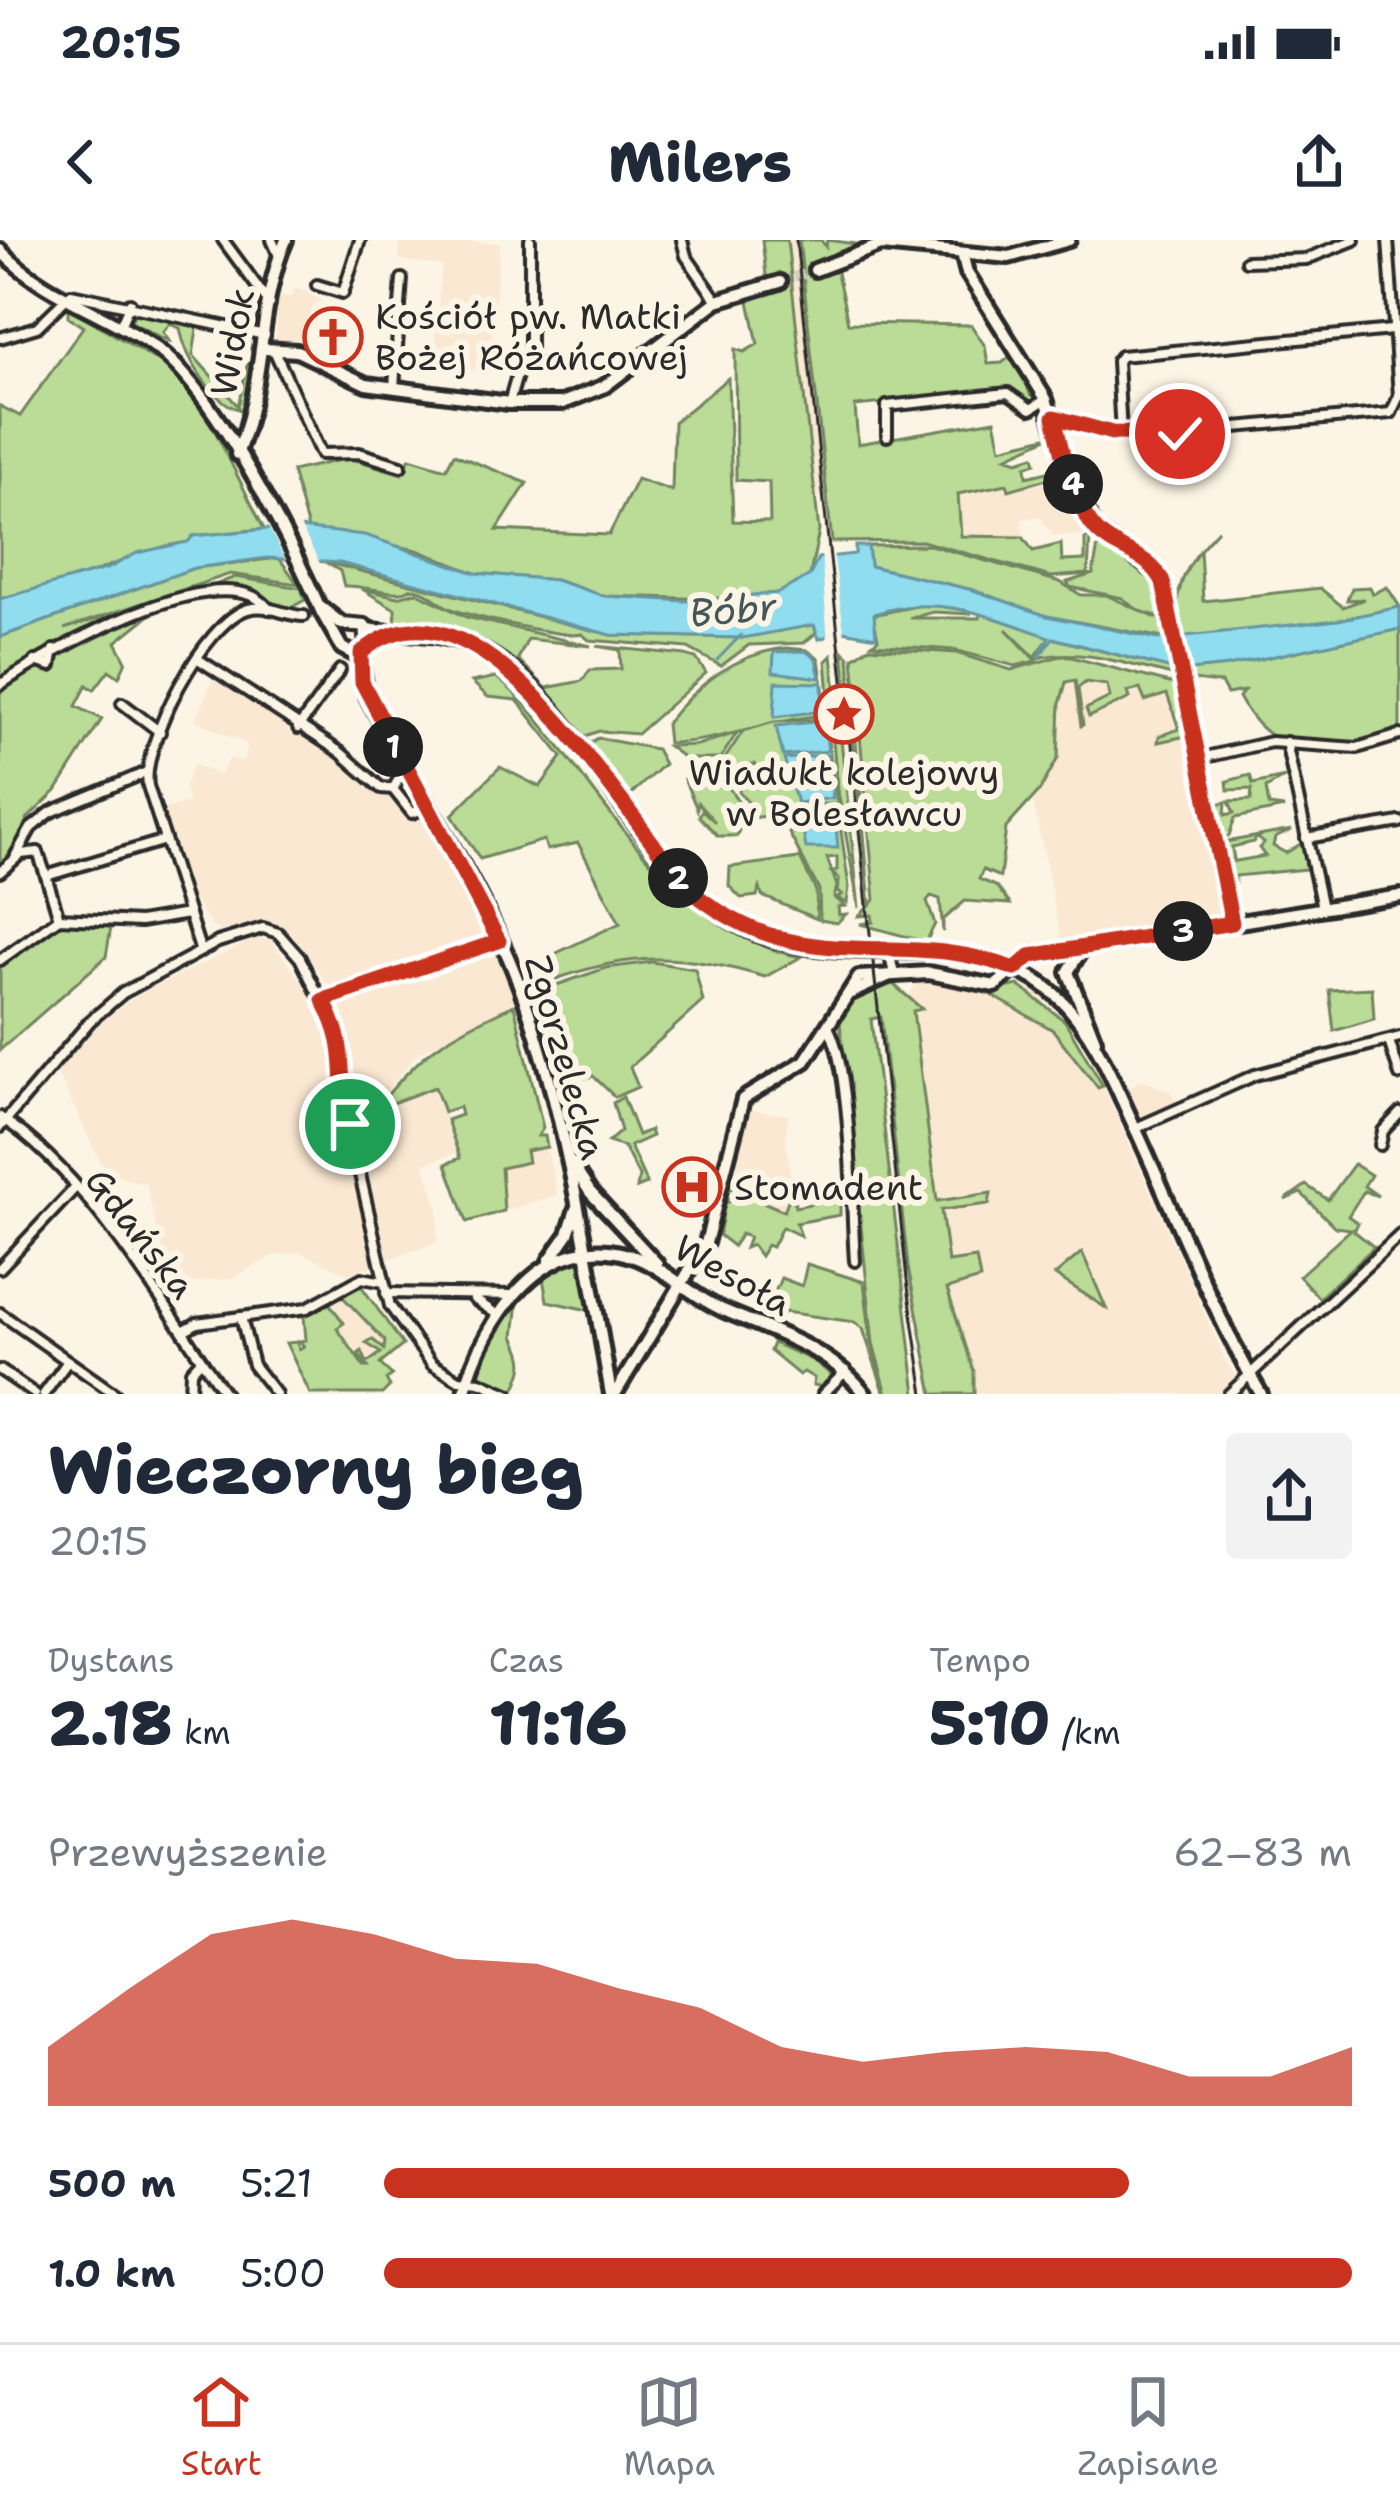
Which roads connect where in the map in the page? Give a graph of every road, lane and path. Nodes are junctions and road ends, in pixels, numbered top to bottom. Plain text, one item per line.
1 (223, 240) edge
2 (272, 240) edge
3 (286, 240) edge
4 (360, 240) edge
5 (530, 240) edge
6 (682, 240) edge
7 (1069, 240) edge
8 (1354, 240) edge
9 (1388, 240) edge
10 (954, 248) edge
11 (0, 250) edge
12 (279, 256) junction
13 (1246, 261) dead end
14 (815, 270) tunnel mouth
15 (402, 279) dead end
16 (780, 282) tunnel mouth
17 (317, 285) dead end
18 (65, 296) junction
19 (716, 301) junction
20 (130, 303) junction
21 (270, 304) junction
22 (120, 326) junction
23 (1392, 330) junction
24 (0, 338) edge
25 (268, 344) junction
26 (394, 388) junction
27 (1046, 399) junction
28 (509, 403) junction
29 (1054, 417) junction
30 (1121, 434) junction
31 (887, 436) dead end
32 (237, 454) junction
33 (401, 466) dead end
34 (269, 608) junction
35 (304, 616) dead end
36 (367, 629) junction
37 (343, 630) junction
38 (398, 632) junction
39 (359, 650) junction
40 (198, 659) junction
41 (340, 670) dead end
42 (0, 685) edge
43 (122, 703) dead end
44 (298, 728) junction
45 (160, 732) junction
46 (1400, 734) edge
47 (1286, 742) junction
48 (1197, 759) junction
49 (405, 768) junction
50 (147, 772) junction
51 (393, 789) junction
52 (425, 808) junction
53 (1400, 822) edge
54 (31, 829) junction
55 (1306, 838) junction
56 (165, 840) junction
57 (38, 852) junction
58 (14, 858) junction
59 (0, 872) edge
60 (46, 876) junction
61 (1400, 896) edge
62 (1322, 908) junction
63 (188, 914) junction
64 (59, 918) junction
65 (1232, 923) junction
66 (499, 941) junction
67 (1087, 946) junction
68 (200, 949) junction
69 (889, 952) junction
70 (0, 960) edge
71 (1015, 969) junction
72 (892, 975) junction
73 (323, 1000) junction
74 (827, 1027) junction
75 (1400, 1037) edge
76 (1389, 1041) junction
77 (1098, 1049) junction
78 (1400, 1075) edge
79 (1400, 1112) edge
80 (2, 1122) edge
81 (1135, 1128) junction
82 (1380, 1145) dead end
83 (564, 1152) junction
84 (74, 1189) junction
85 (577, 1206) junction
86 (1400, 1235) edge
87 (586, 1251) junction
88 (854, 1261) dead end
89 (0, 1268) edge
90 (542, 1270) junction
91 (663, 1272) junction
92 (384, 1282) junction
93 (682, 1288) junction
94 (386, 1293) junction
95 (513, 1295) junction
96 (473, 1299) junction
97 (0, 1312) edge
98 (498, 1315) junction
99 (241, 1317) junction
100 (183, 1331) junction
101 (200, 1360) junction
102 (68, 1361) junction
103 (0, 1370) edge
104 (846, 1372) junction
105 (1250, 1375) junction
106 (466, 1388) edge
107 (823, 1393) edge
108 (35, 1394) edge
109 (44, 1394) edge
110 (116, 1394) edge
111 (190, 1394) edge
112 (225, 1394) edge
113 (276, 1394) edge
114 (508, 1394) edge
115 (613, 1394) edge
116 (865, 1394) edge
117 (1229, 1394) edge
118 (1261, 1394) edge

1 - 21 street
2 - 12 street
3 - 12 street, Widok
4 - 17 street
5 - 28 street
6 - 19 street
7 - 10 street
8 - 13 street
9 - 23 street
10 - 14 street
10 - 27 street
11 - 18 street
12 - 21 street, Widok
15 - 26 street
16 - 19 street
18 - 20 street
18 - 22 street
18 - 24 street
19 - 28 street
20 - 22 street
20 - 25 street
21 - 25 street, Widok
22 - 32 street
23 - 30 street
23 - 30 street
25 - 26 street
25 - 32 street, Widok
25 - 33 street, Widok
26 - 28 street
27 - 29 street
27 - 31 street
29 - 30 street
29 - 48 street
32 - 37 street
34 - 35 street
34 - 40 street
34 - 42 street
36 - 37 street
36 - 38 street
36 - 39 street, Zgorzelecka
37 - 39 street
38 - 39 street
38 - 69 street
39 - 49 street, Zgorzelecka
40 - 44 street
40 - 45 street
41 - 44 street
43 - 45 street
44 - 51 street
45 - 50 street
46 - 47 street
47 - 48 street
47 - 55 street
48 - 65 street
49 - 51 street
49 - 52 street, Zgorzelecka
50 - 54 street
50 - 56 street
51 - 52 street
52 - 66 street, Zgorzelecka
53 - 55 street
54 - 57 street
54 - 58 street
55 - 62 street
56 - 60 street
56 - 63 street
57 - 58 street
57 - 60 street
58 - 59 street
60 - 64 street
61 - 62 street
62 - 65 street
63 - 64 street
63 - 68 street
64 - 70 street
65 - 67 street
66 - 73 street
66 - 83 street, Zgorzelecka
67 - 71 street
67 - 77 street
68 - 73 street
68 - 80 street
69 - 71 street
69 - 72 street
71 - 72 street
71 - 77 street
72 - 74 street
73 - 92 street
74 - 88 street
74 - 93 street
75 - 76 street
76 - 78 street
76 - 81 street
77 - 81 street
79 - 82 street
80 - 84 street, Gdańska
81 - 105 street
83 - 85 street, Zgorzelecka
83 - 91 street
84 - 89 street
84 - 100 street, Gdańska
85 - 87 street, Zgorzelecka
85 - 90 street
86 - 105 street
87 - 90 street
87 - 91 street, Wesoła
87 - 115 street, Zgorzelecka
90 - 95 street
91 - 93 street, Wesoła
92 - 94 street
92 - 99 street
93 - 104 street, Wesoła
93 - 115 street
94 - 96 street
94 - 106 street
95 - 96 street
95 - 98 street
96 - 98 street
97 - 102 street
98 - 106 street
99 - 100 street
99 - 113 street
100 - 101 street, Gdańska
101 - 111 street
101 - 112 street, Gdańska
102 - 109 street
102 - 110 street
103 - 108 street
104 - 107 street
104 - 116 street
105 - 117 street
105 - 118 street
106 - 114 street

